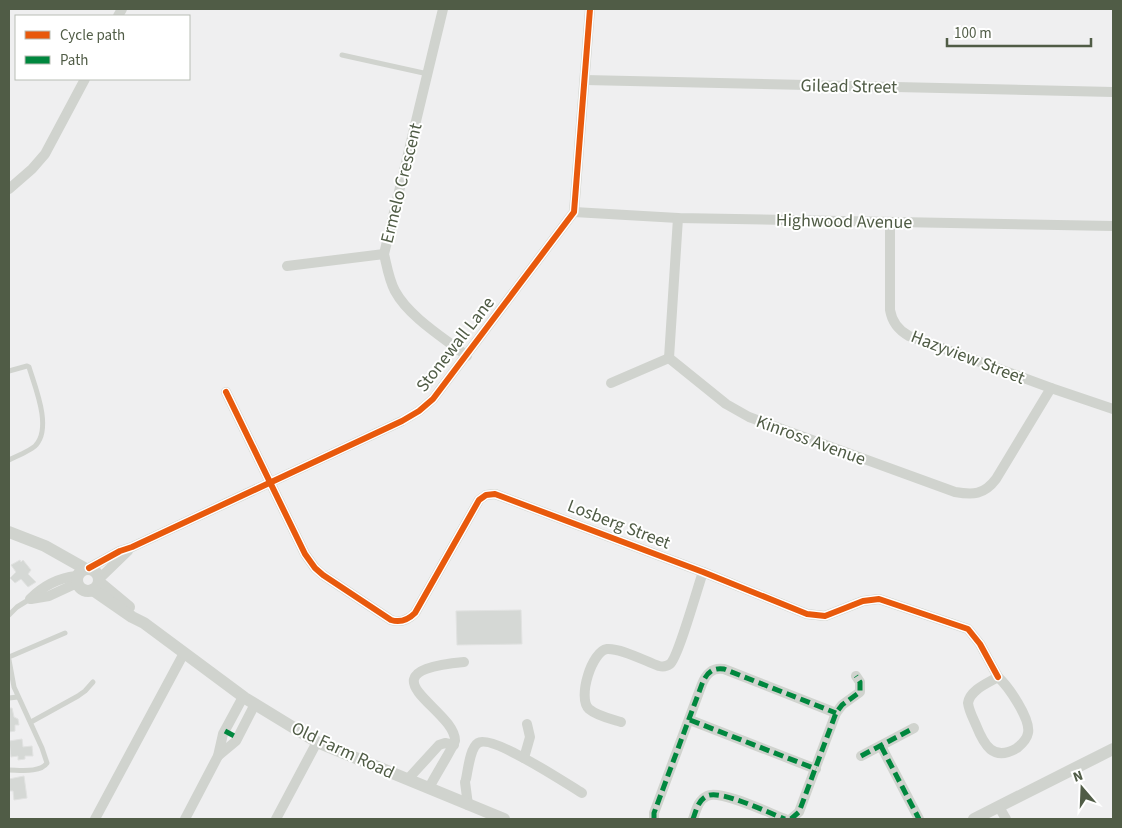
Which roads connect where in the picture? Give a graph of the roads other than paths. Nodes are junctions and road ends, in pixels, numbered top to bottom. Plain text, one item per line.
1 (443, 9) edge
2 (590, 9) edge
3 (342, 55) dead end
4 (428, 74) junction
5 (84, 80) edge
6 (585, 80) junction
7 (1113, 92) edge
8 (9, 188) edge
9 (574, 212) junction
10 (678, 218) junction
11 (890, 222) junction
12 (1113, 226) edge
13 (384, 254) junction
14 (287, 266) dead end
15 (467, 356) junction
16 (669, 358) junction
17 (9, 371) edge
18 (610, 383) dead end
19 (1051, 388) junction
20 (226, 392) dead end
21 (1113, 409) edge
22 (9, 460) edge
23 (270, 483) junction
24 (9, 532) edge
25 (132, 547) junction
26 (703, 572) junction
27 (81, 574) junction
28 (97, 584) junction
29 (30, 599) joint
30 (9, 615) edge
31 (65, 633) dead end
32 (184, 653) junction
33 (9, 659) edge
34 (464, 662) dead end
35 (856, 676) dead end
36 (998, 677) junction
37 (92, 682) dead end
38 (18, 697) junction
39 (243, 697) junction
40 (9, 698) edge
41 (255, 704) junction
42 (836, 713) junction
43 (690, 720) junction
44 (31, 722) junction
45 (621, 722) dead end
46 (526, 724) dead end
47 (914, 728) dead end
48 (317, 742) junction
49 (454, 745) junction
50 (881, 746) junction
51 (1113, 749) edge
52 (218, 756) junction
53 (861, 756) dead end
54 (524, 758) junction
55 (9, 770) edge
56 (816, 770) junction
57 (408, 779) junction
58 (466, 781) junction
59 (429, 788) junction
60 (582, 793) dead end
61 (449, 796) junction
62 (468, 804) junction
63 (999, 807) junction
64 (95, 819) edge
65 (185, 819) edge
66 (276, 819) edge
67 (504, 819) edge
68 (654, 819) edge
69 (692, 819) edge
70 (785, 819) edge
71 (791, 819) edge
72 (919, 819) edge
73 (974, 819) edge
74 (1006, 819) edge

1 - 4 street, Ermelo Crescent
2 - 6 street
3 - 4 lane
4 - 13 street, Ermelo Crescent
5 - 8 street
6 - 7 street, Gilead Street
6 - 9 street
9 - 10 street, Highwood Avenue
9 - 15 street, Stonewall Lane
10 - 11 street, Highwood Avenue
10 - 16 street
11 - 12 street, Highwood Avenue
11 - 19 street, Hazyview Street
13 - 14 street
13 - 15 street, Ermelo Crescent
15 - 23 street, Stonewall Lane
16 - 18 street
16 - 19 street, Kinross Avenue
17 - 22 lane
19 - 21 street, Hazyview Street
20 - 23 street
23 - 25 street, Stonewall Lane
23 - 26 street, Losberg Street
24 - 27 street
25 - 27 street, Stonewall Lane
25 - 28 street, Stonewall Lane
26 - 36 street, Losberg Street
26 - 45 street
27 - 28 street
27 - 28 street
27 - 29 street, Stonewall Lane
28 - 32 street, Old Farm Road
29 - 30 lane
31 - 33 lane
32 - 39 street, Old Farm Road
32 - 64 street
33 - 38 lane
34 - 49 street
35 - 42 street
36 - 36 street
37 - 44 lane
38 - 40 lane
38 - 44 lane
39 - 41 street, Old Farm Road
39 - 52 street
41 - 48 street, Old Farm Road
41 - 52 street
42 - 43 street
42 - 56 street
43 - 56 street
43 - 68 street
44 - 55 lane
46 - 54 street
47 - 50 street
48 - 57 street, Old Farm Road
48 - 66 street
49 - 57 street
49 - 59 street
50 - 53 street
50 - 72 street
51 - 63 street
52 - 65 street
54 - 58 street
54 - 60 street
56 - 71 street
57 - 59 street, Old Farm Road
58 - 61 street
58 - 62 street
59 - 61 street, Old Farm Road
61 - 62 street, Old Farm Road
62 - 67 street, Old Farm Road
63 - 73 street
63 - 74 street
69 - 70 street

